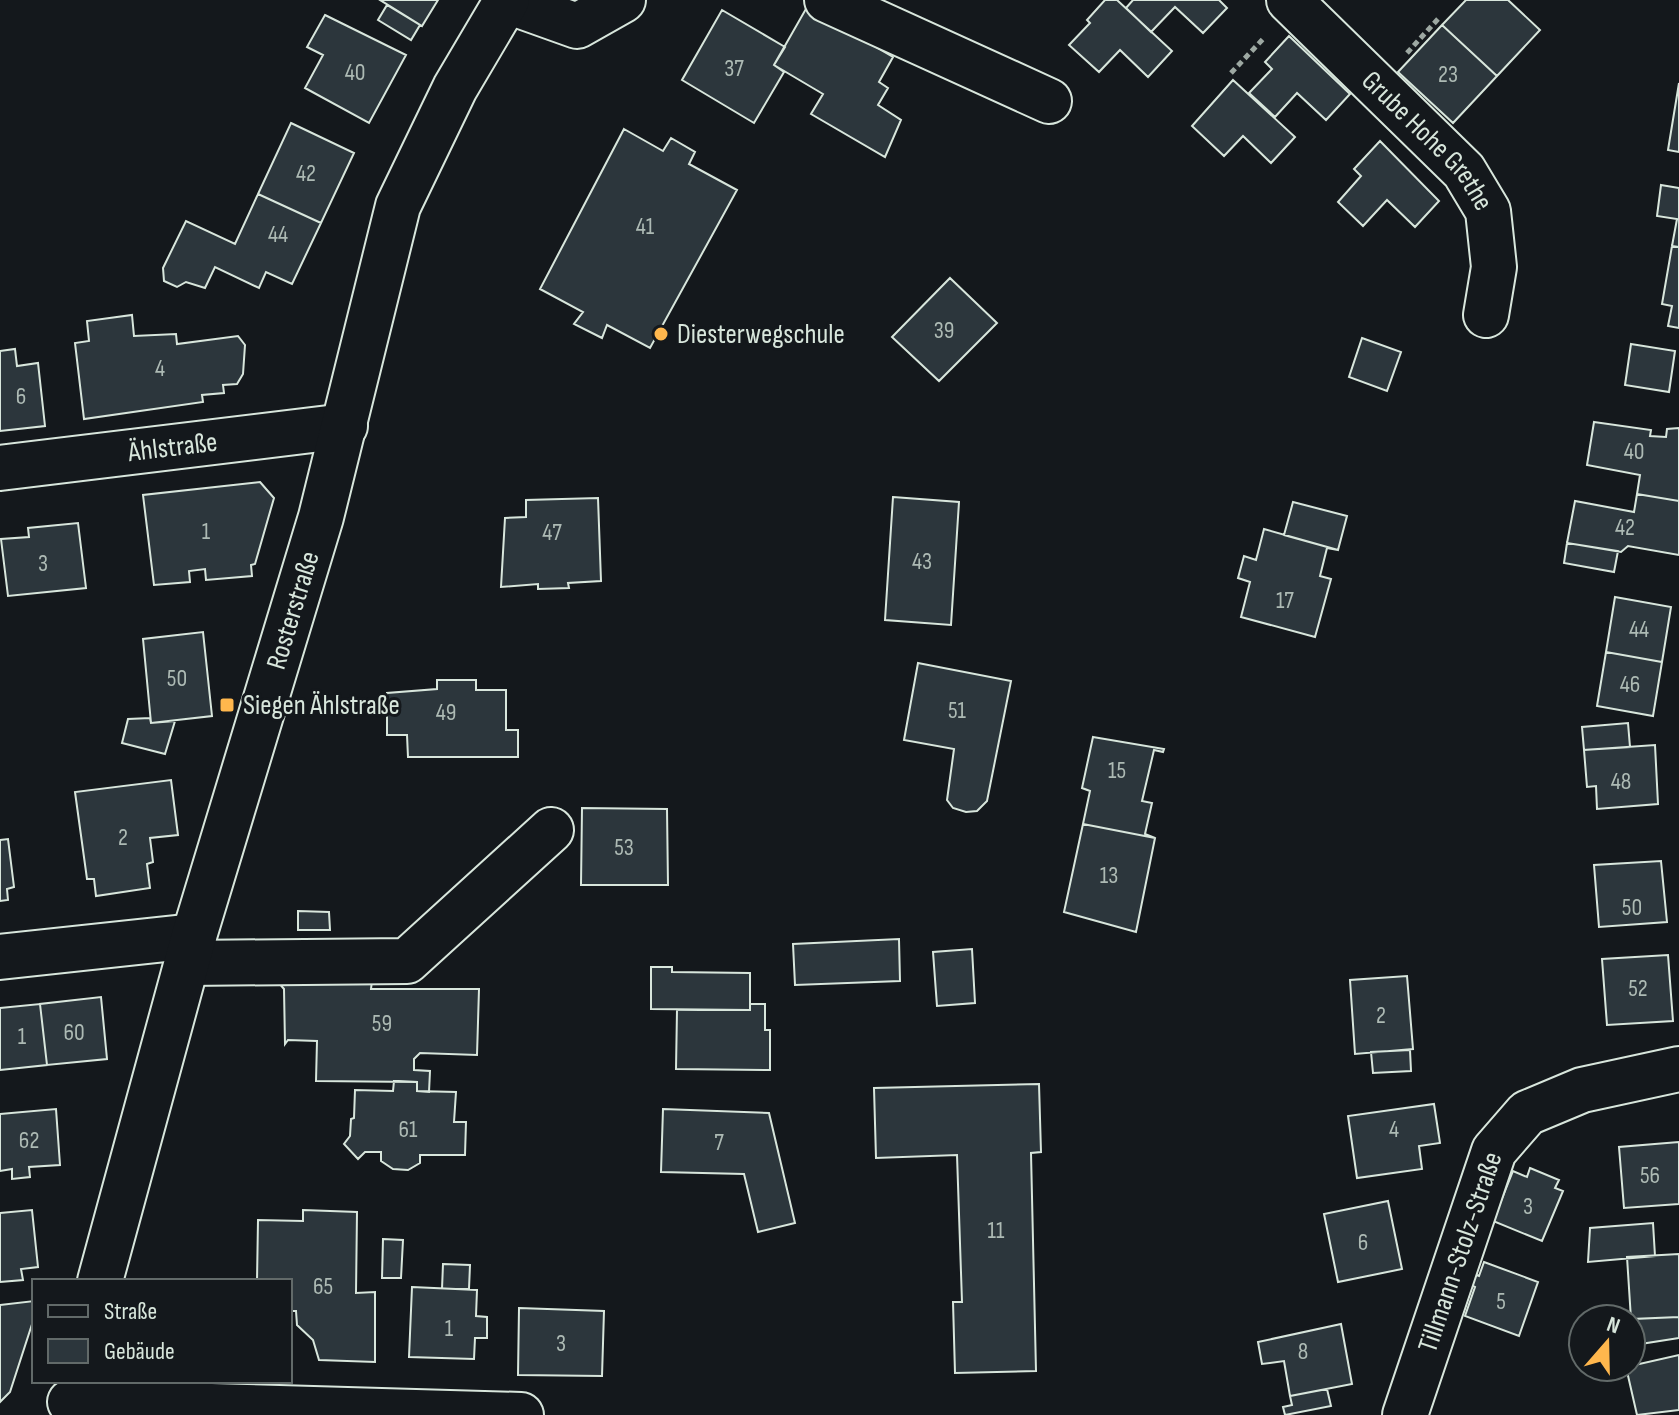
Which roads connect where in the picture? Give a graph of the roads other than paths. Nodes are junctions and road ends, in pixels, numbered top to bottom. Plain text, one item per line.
1 (507, 0) edge
2 (623, 0) edge
3 (827, 0) edge
4 (1289, 0) edge
5 (1049, 101) dead end
6 (1486, 315) dead end
7 (345, 426) junction
8 (0, 468) edge
9 (551, 830) dead end
10 (190, 949) junction
11 (0, 957) edge
12 (1679, 1069) edge
13 (101, 1279) edge
14 (71, 1399) edge
15 (521, 1415) edge
16 (1405, 1415) edge

1 - 2 street
1 - 7 street, Rosterstraße
3 - 5 street
4 - 6 street, Grube Hohe Grethe
7 - 8 street, Ählstraße
7 - 10 street, Rosterstraße
9 - 10 street
10 - 11 street
10 - 13 street, Rosterstraße
12 - 16 street, Tillmann-Stolz-Straße
14 - 15 street

